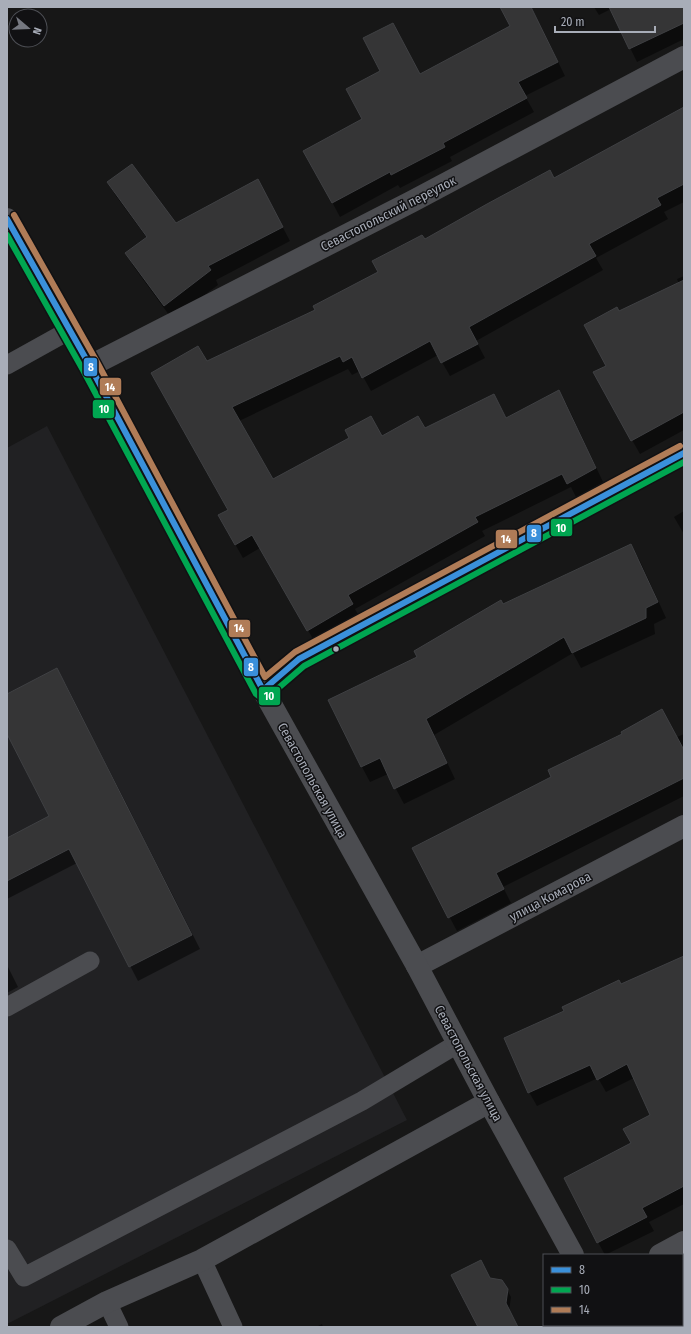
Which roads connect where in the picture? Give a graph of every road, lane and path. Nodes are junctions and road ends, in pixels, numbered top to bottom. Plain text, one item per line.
1 (684, 57) edge
2 (7, 219) edge
3 (70, 330) junction
4 (7, 365) edge
5 (90, 366) junction
6 (684, 453) edge
7 (263, 690) junction
8 (684, 826) edge
9 (90, 961) dead end
10 (417, 966) junction
11 (7, 1007) edge
12 (458, 1044) junction
13 (489, 1102) junction
14 (684, 1242) edge
15 (7, 1249) edge
16 (572, 1254) edge
17 (662, 1254) edge
18 (202, 1260) junction
19 (107, 1302) junction
20 (61, 1327) edge
21 (119, 1327) edge
22 (234, 1327) edge

1 - 5 street, Севастопольский переулок
2 - 3 street, Севастопольская улица
3 - 4 lane
3 - 5 street, Севастопольская улица
5 - 7 street, Севастопольская улица
6 - 7 street
7 - 10 street, Севастопольская улица
8 - 10 street, улица Комарова
9 - 11 lane
10 - 12 street, Севастопольская улица
12 - 13 street, Севастопольская улица
12 - 15 lane
13 - 16 street, Севастопольская улица
13 - 18 street
14 - 17 street
18 - 19 street
18 - 22 lane
19 - 20 street
19 - 21 lane

